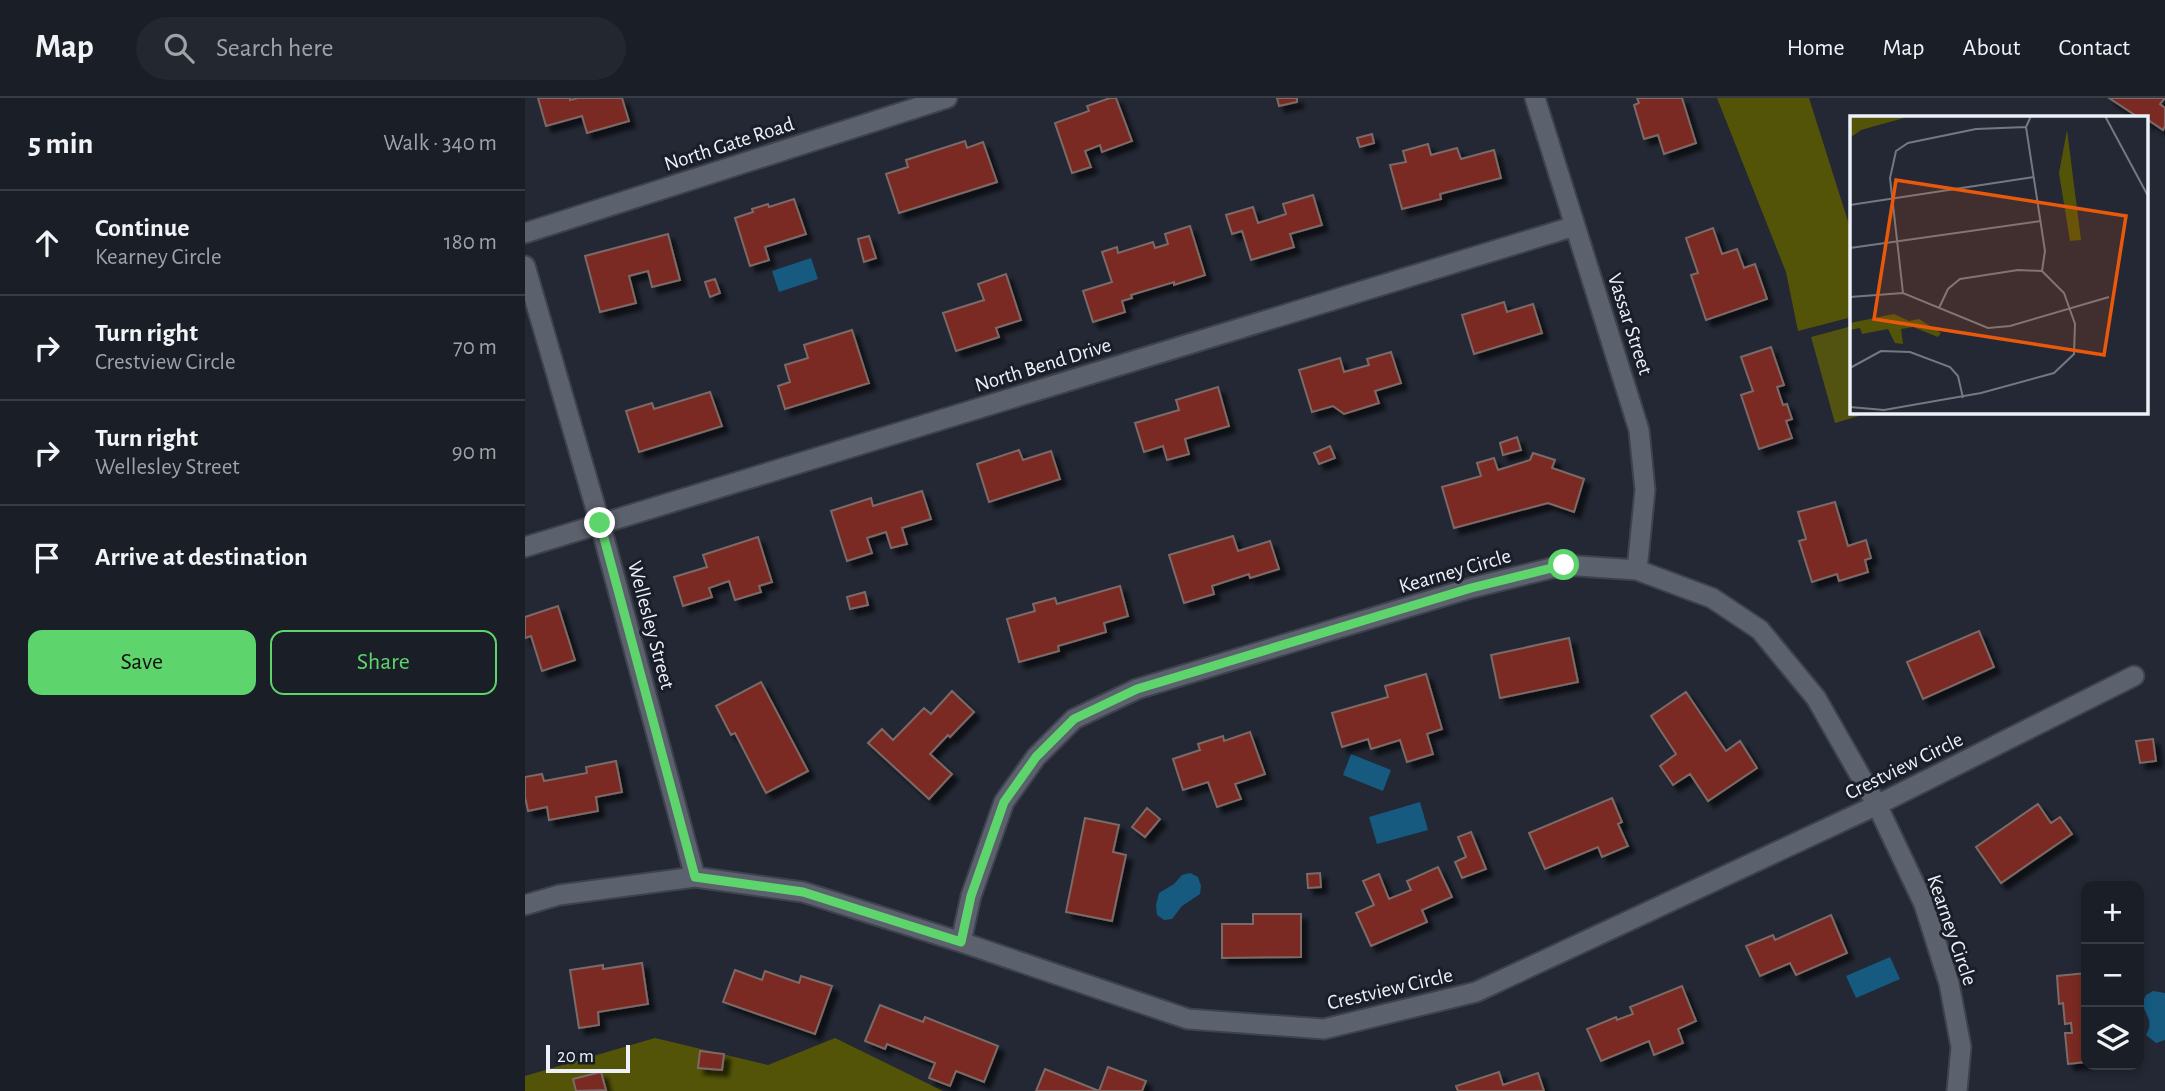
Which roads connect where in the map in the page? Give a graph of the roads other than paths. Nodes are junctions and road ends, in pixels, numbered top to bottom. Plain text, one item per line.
1 (947, 98) edge
2 (1535, 98) edge
3 (1575, 226) junction
4 (525, 233) edge
5 (525, 266) edge
6 (600, 523) junction
7 (525, 547) edge
8 (1637, 570) junction
9 (2134, 676) dead end
10 (1877, 806) junction
11 (695, 877) junction
12 (525, 905) edge
13 (961, 942) junction
14 (1957, 1091) edge

1 - 4 street, North Gate Road
2 - 3 street, Vassar Street
3 - 6 street, North Bend Drive
3 - 8 street, Vassar Street
5 - 6 street, Wellesley Street
6 - 7 street, North Bend Drive
6 - 11 street, Wellesley Street
8 - 10 street, Kearney Circle
8 - 13 street, Kearney Circle
9 - 10 street, Crestview Circle
10 - 13 street, Crestview Circle
10 - 14 street, Kearney Circle
11 - 12 street, Crestview Circle
11 - 13 street, Crestview Circle

